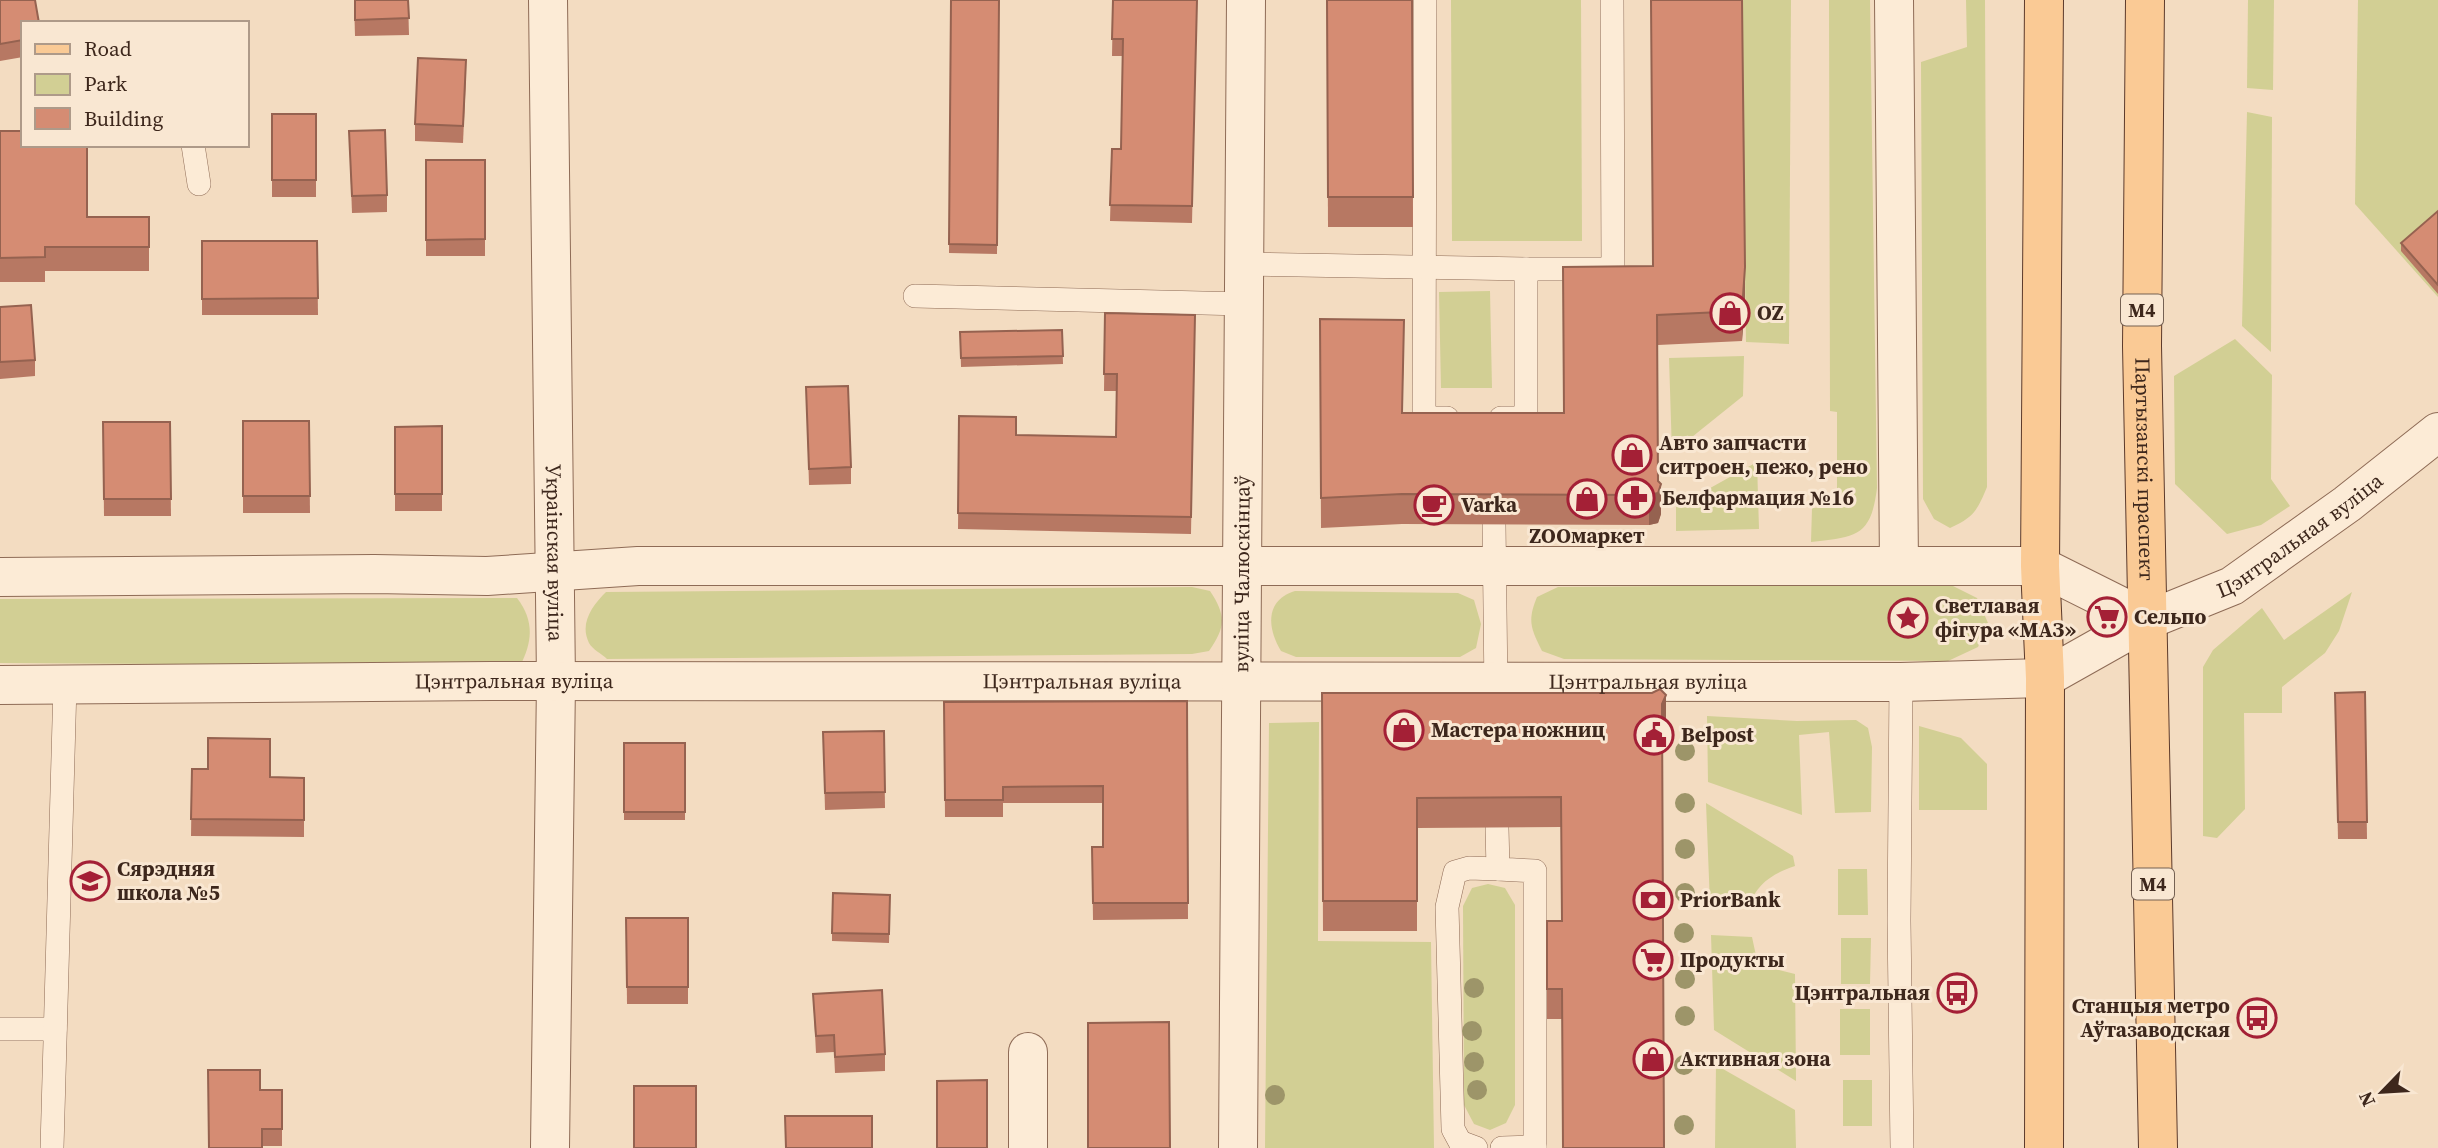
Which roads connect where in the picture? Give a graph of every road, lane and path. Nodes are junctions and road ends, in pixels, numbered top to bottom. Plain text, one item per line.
1 (548, 0) edge
2 (1246, 0) edge
3 (1425, 0) edge
4 (1612, 0) edge
5 (1894, 0) edge
6 (2043, 0) edge
7 (2146, 0) edge
8 (193, 147) edge
9 (199, 184) dead end
10 (1244, 264) junction
11 (1423, 267) junction
12 (1526, 269) junction
13 (915, 296) dead end
14 (1244, 304) junction
15 (1479, 418) junction
16 (2438, 432) edge
17 (1494, 443) edge
18 (1494, 524) edge
19 (1242, 566) junction
20 (1495, 566) junction
21 (1899, 566) junction
22 (2040, 566) junction
23 (554, 571) junction
24 (0, 577) edge
25 (2148, 620) junction
26 (2045, 678) junction
27 (556, 681) junction
28 (1241, 681) junction
29 (1901, 681) junction
30 (0, 685) edge
31 (65, 685) junction
32 (1496, 698) junction
33 (1497, 828) edge
34 (1498, 869) junction
35 (0, 1029) edge
36 (55, 1029) junction
37 (1028, 1052) dead end
38 (52, 1148) edge
39 (550, 1148) edge
40 (1028, 1148) edge
41 (1238, 1148) edge
42 (1476, 1148) edge
43 (1502, 1148) edge
44 (1535, 1148) edge
45 (1902, 1148) edge
46 (2044, 1148) edge
47 (2158, 1148) edge

1 - 23 street, Украінская вуліца
2 - 10 street, вуліца Чалюскінцаў
3 - 11 lane
4 - 12 lane
5 - 21 street
6 - 22 main road
7 - 25 main road, Партызанскі праспект / М4
8 - 9 lane
10 - 11 lane
10 - 14 street, вуліца Чалюскінцаў
11 - 12 lane
11 - 15 lane
12 - 15 lane
13 - 14 lane
14 - 19 street, вуліца Чалюскінцаў
15 - 17 lane
16 - 25 street, Цэнтральная вуліца
18 - 20 lane
19 - 20 street
19 - 23 street
19 - 28 street, вуліца Чалюскінцаў
20 - 21 street
20 - 32 lane
21 - 22 street
22 - 25 street
22 - 26 main road
23 - 24 street
23 - 27 street, Украінская вуліца
25 - 26 street, Цэнтральная вуліца
25 - 47 main road, Партызанскі праспект / М4
26 - 29 street, Цэнтральная вуліца
26 - 46 main road
27 - 28 street, Цэнтральная вуліца
27 - 31 street, Цэнтральная вуліца
27 - 39 street, Украінская вуліца
28 - 32 street, Цэнтральная вуліца
28 - 41 street, вуліца Чалюскінцаў
29 - 32 street, Цэнтральная вуліца
29 - 45 lane
30 - 31 street, Цэнтральная вуліца
31 - 36 lane
33 - 34 lane
34 - 42 lane
34 - 44 lane
35 - 36 lane
36 - 38 lane
37 - 40 street
43 - 44 lane

